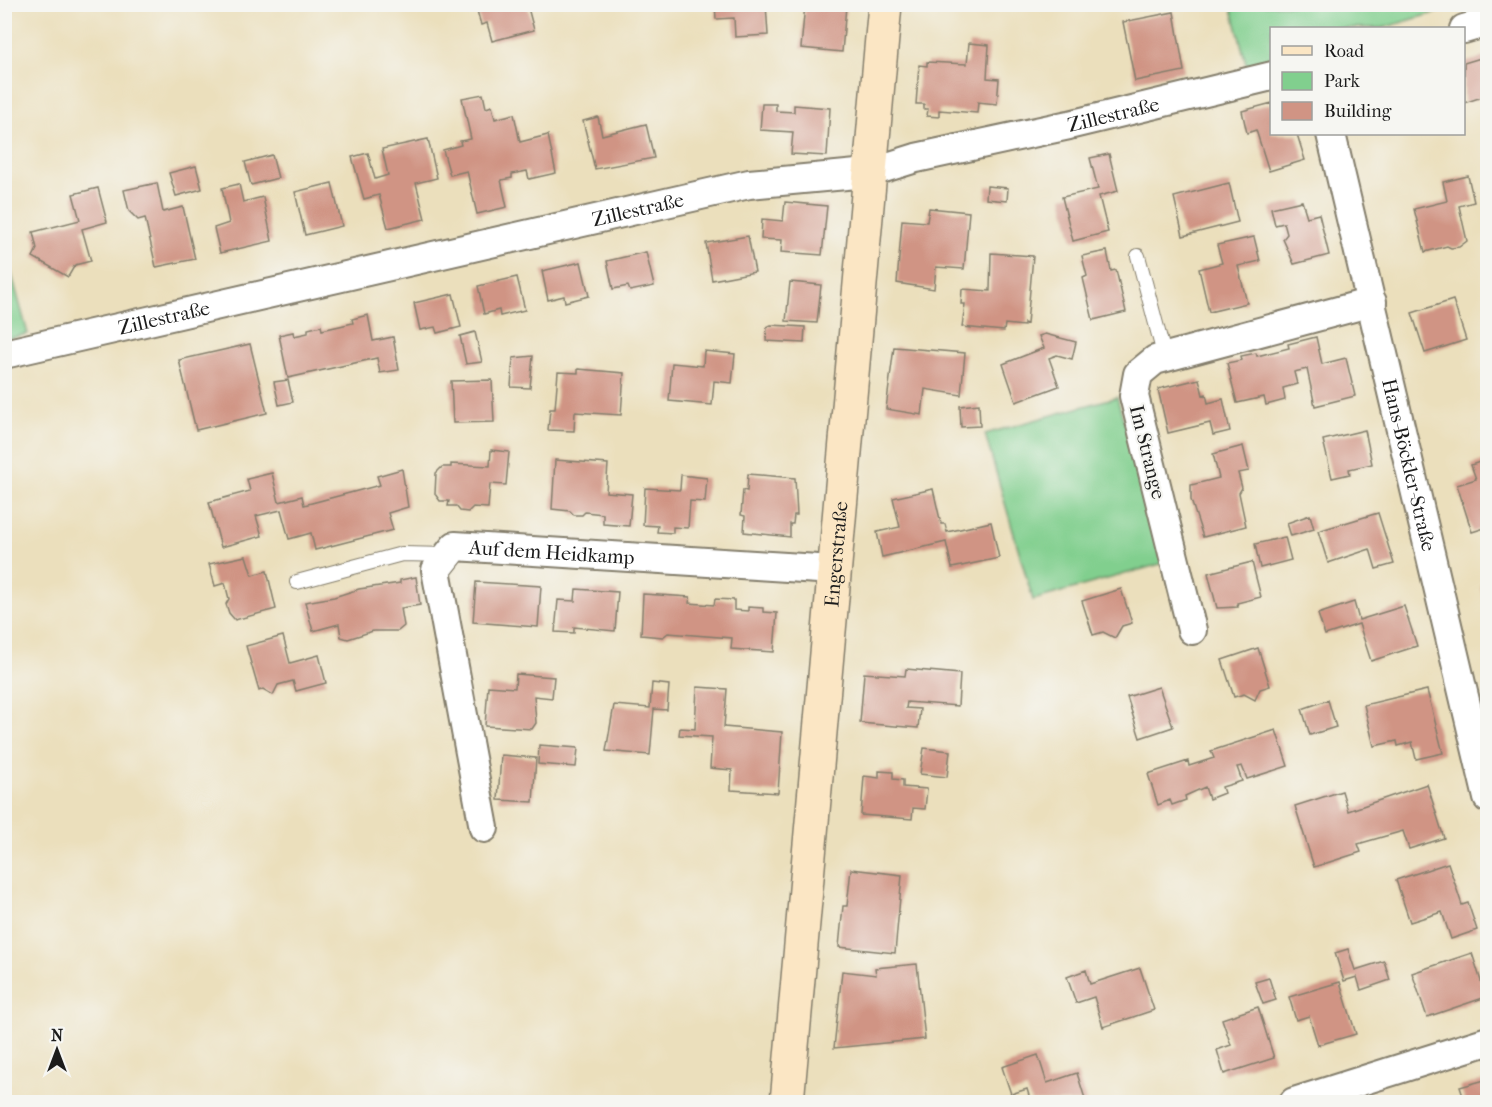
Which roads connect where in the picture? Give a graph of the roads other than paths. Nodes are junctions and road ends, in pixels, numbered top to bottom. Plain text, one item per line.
1 (885, 4) edge
2 (1488, 22) edge
3 (1465, 29) edge
4 (1270, 76) edge
5 (1331, 135) edge
6 (868, 173) junction
7 (1138, 256) dead end
8 (1372, 302) junction
9 (4, 354) edge
10 (1165, 358) junction
11 (448, 555) junction
12 (834, 570) junction
13 (297, 582) dead end
14 (1192, 630) dead end
15 (1488, 798) edge
16 (484, 828) dead end
17 (1488, 1041) edge
18 (787, 1102) edge
19 (1294, 1102) edge

1 - 6 main road, Engerstraße
2 - 3 street
4 - 6 street, Zillestraße
5 - 8 street, Hans-Böckler-Straße
6 - 9 street, Zillestraße
6 - 12 main road, Engerstraße
7 - 10 lane
8 - 10 street, Im Strange
8 - 15 street, Hans-Böckler-Straße
10 - 14 street, Im Strange
11 - 12 street, Auf dem Heidkamp
11 - 13 lane
11 - 16 street, Auf dem Heidkamp
12 - 18 main road, Engerstraße
17 - 19 street

